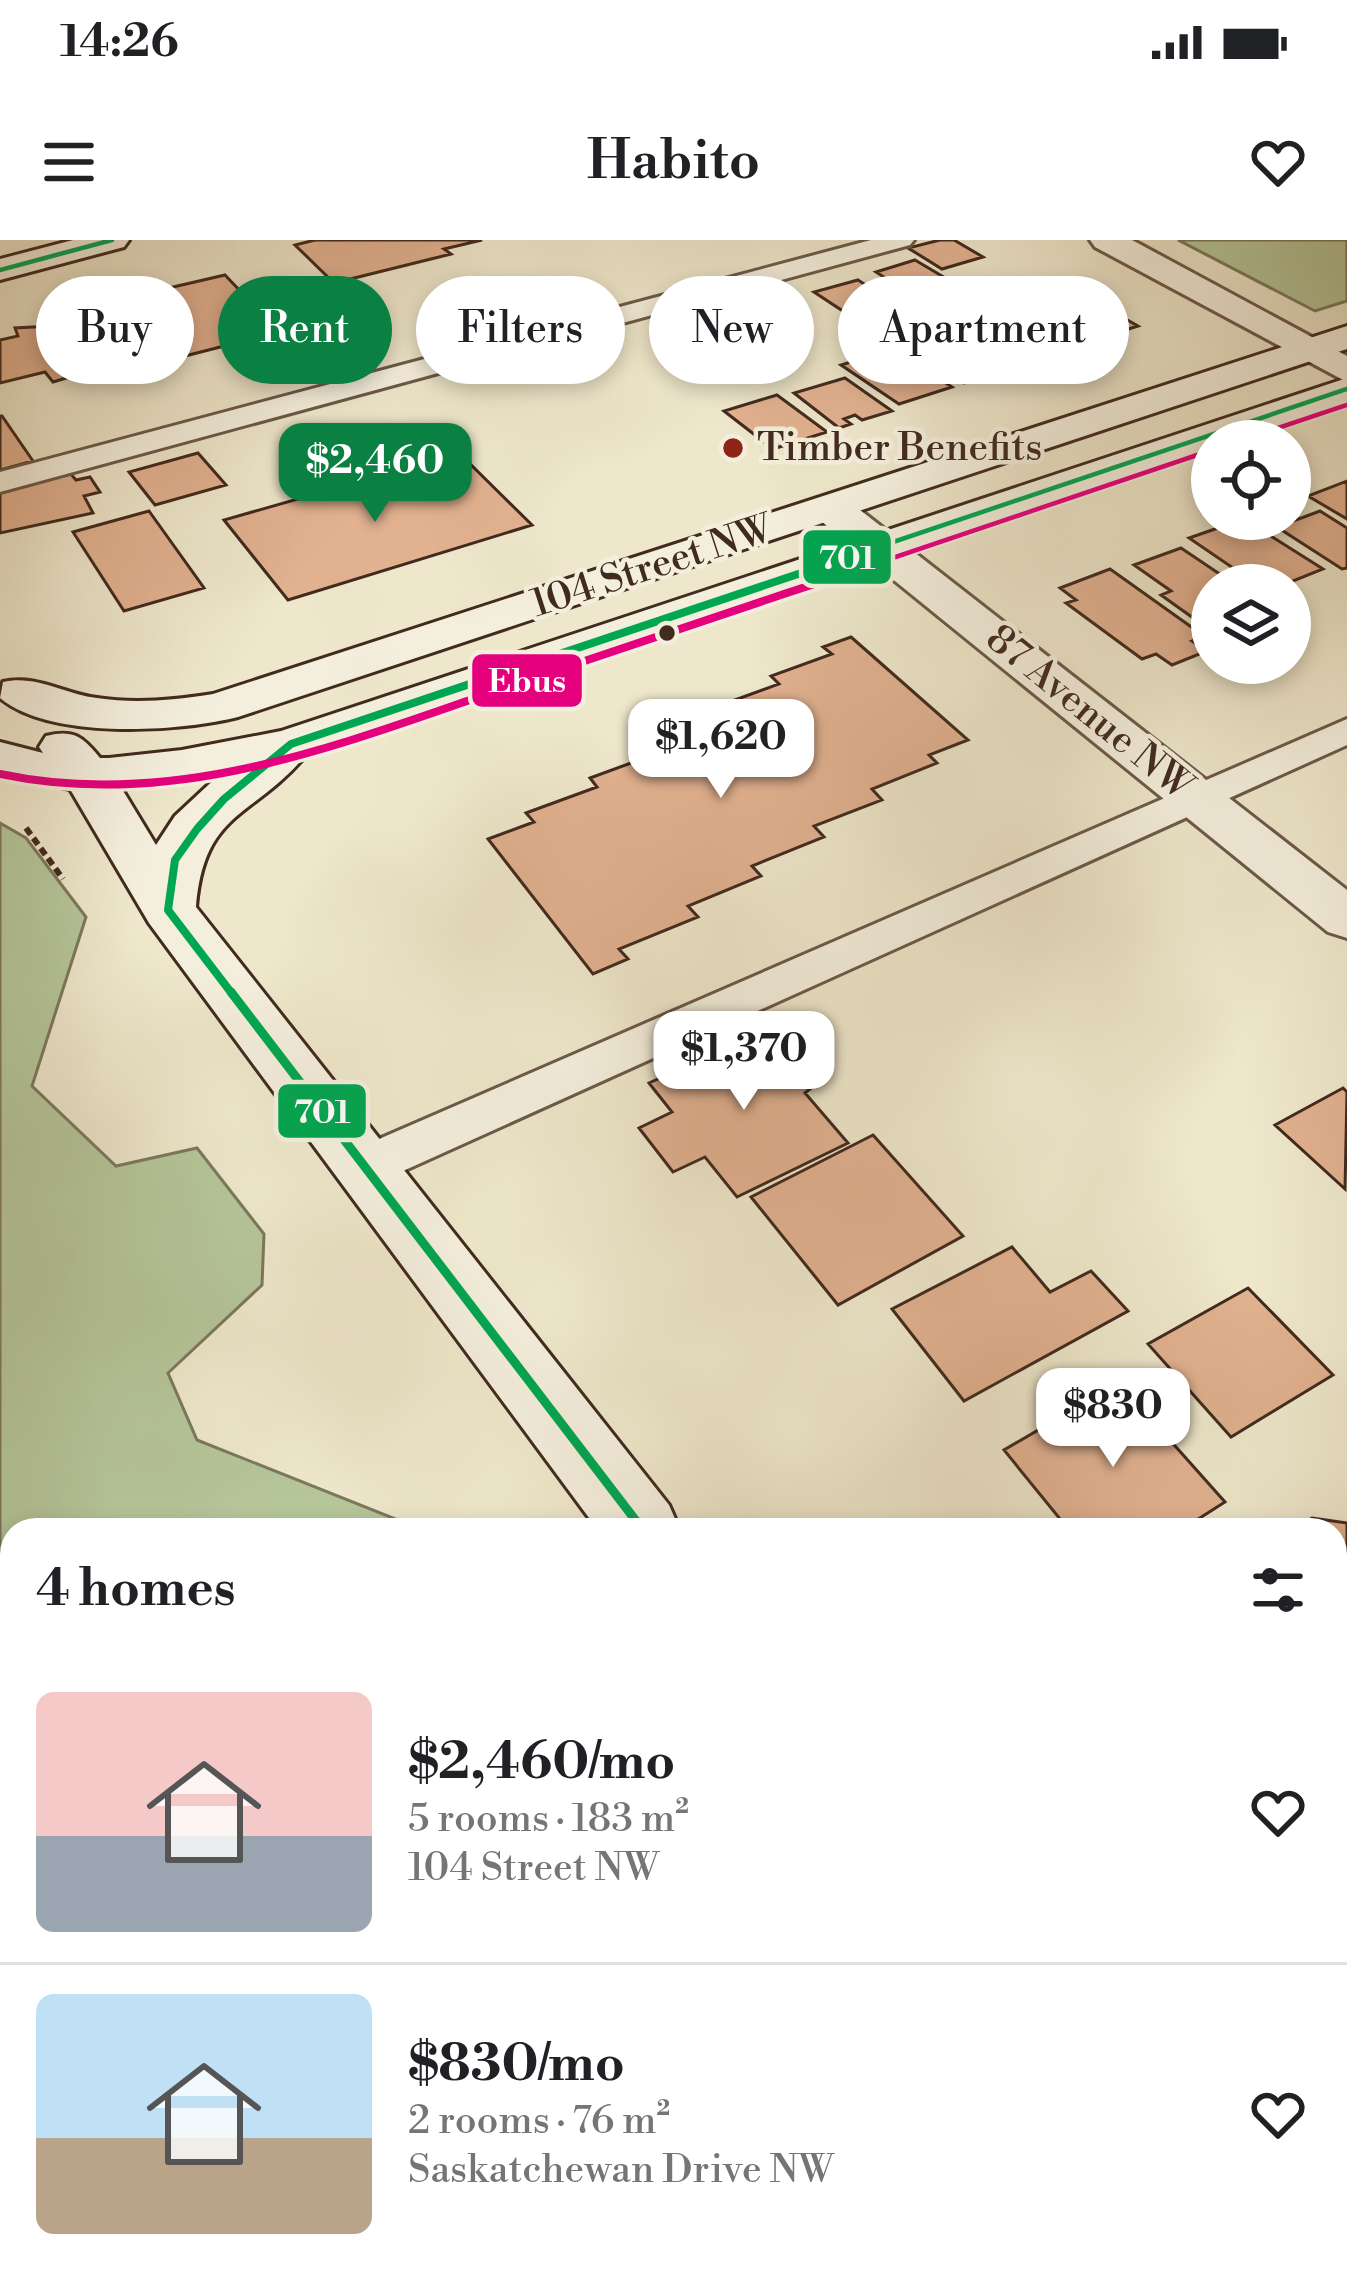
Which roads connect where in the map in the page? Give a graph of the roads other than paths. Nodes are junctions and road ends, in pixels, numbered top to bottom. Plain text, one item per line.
1 (112, 240) edge
2 (901, 240) edge
3 (1107, 240) edge
4 (0, 270) edge
5 (1328, 343) edge
6 (1347, 371) edge
7 (1347, 389) edge
8 (0, 482) edge
9 (831, 508) junction
10 (882, 548) junction
11 (10, 684) edge
12 (1347, 731) edge
13 (291, 744) junction
14 (0, 758) edge
15 (89, 777) junction
16 (1193, 796) junction
17 (168, 910) junction
18 (1347, 919) edge
19 (366, 1166) junction
20 (634, 1518) edge

1 - 4 main road
2 - 8 lane
3 - 5 main road
5 - 6 main road
5 - 9 main road, 104 Street NW
7 - 10 main road, 104 Street NW
9 - 10 main road, 87 Avenue NW
9 - 11 main road, 104 Street NW
10 - 13 main road, 104 Street NW
10 - 16 main road, 87 Avenue NW
11 - 15 main road
12 - 16 lane
13 - 15 main road, 104 Street NW
13 - 17 main road
14 - 15 main road, 104 Street NW
15 - 17 main road
16 - 18 main road, 87 Avenue NW
16 - 19 lane
17 - 19 main road
19 - 20 main road

